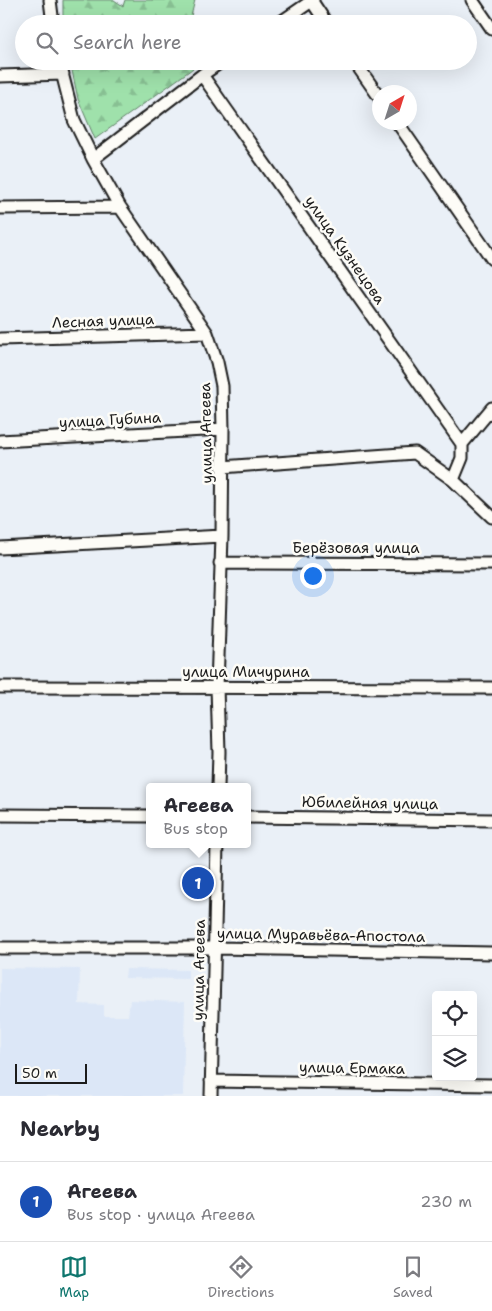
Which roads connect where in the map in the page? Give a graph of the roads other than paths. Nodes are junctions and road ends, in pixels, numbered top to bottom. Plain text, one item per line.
1 (50, 0) edge
2 (312, 0) edge
3 (472, 0) edge
4 (52, 15) edge
5 (291, 15) edge
6 (321, 15) edge
7 (492, 29) edge
8 (62, 70) edge
9 (209, 70) edge
10 (360, 70) edge
11 (63, 74) junction
12 (202, 75) junction
13 (0, 76) edge
14 (372, 87) edge
15 (402, 130) edge
16 (93, 159) junction
17 (120, 207) junction
18 (0, 208) edge
19 (492, 259) edge
20 (207, 333) junction
21 (0, 339) edge
22 (492, 408) edge
23 (223, 429) junction
24 (0, 441) edge
25 (462, 444) junction
26 (222, 467) junction
27 (454, 480) junction
28 (492, 517) edge
29 (222, 536) junction
30 (0, 548) edge
31 (220, 563) junction
32 (492, 564) edge
33 (0, 687) edge
34 (217, 687) junction
35 (492, 688) edge
36 (218, 783) edge
37 (0, 815) edge
38 (146, 816) edge
39 (251, 817) edge
40 (492, 820) edge
41 (217, 848) edge
42 (0, 948) edge
43 (214, 948) junction
44 (492, 953) edge
45 (211, 1081) junction
46 (492, 1085) edge
47 (211, 1096) edge

1 - 4 street
2 - 5 street
2 - 6 street
3 - 7 street
8 - 11 street, улица Агеева
9 - 12 street
10 - 14 street
11 - 13 street
11 - 16 street, улица Агеева
12 - 16 street
12 - 25 street, улица Кузнецова
15 - 19 street
16 - 17 street, улица Агеева
17 - 18 street
17 - 20 street, улица Агеева
20 - 21 street, Лесная улица
20 - 23 street, улица Агеева
22 - 25 street
23 - 24 street, улица Губина
23 - 26 street, улица Агеева
25 - 27 street
26 - 27 street
26 - 29 street, улица Агеева
27 - 28 street
29 - 30 street
29 - 31 street, улица Агеева
31 - 32 street, Берёзовая улица
31 - 34 street, улица Агеева
33 - 34 street, улица Мичурина
34 - 35 street, улица Мичурина
34 - 36 street, улица Агеева
37 - 38 street
39 - 40 street, Юбилейная улица
41 - 43 street, улица Агеева
42 - 43 street, улица Муравьёва-Апостола
43 - 44 street, улица Муравьёва-Апостола
43 - 45 street, улица Агеева
45 - 46 street, улица Ермака
45 - 47 street, улица Агеева

